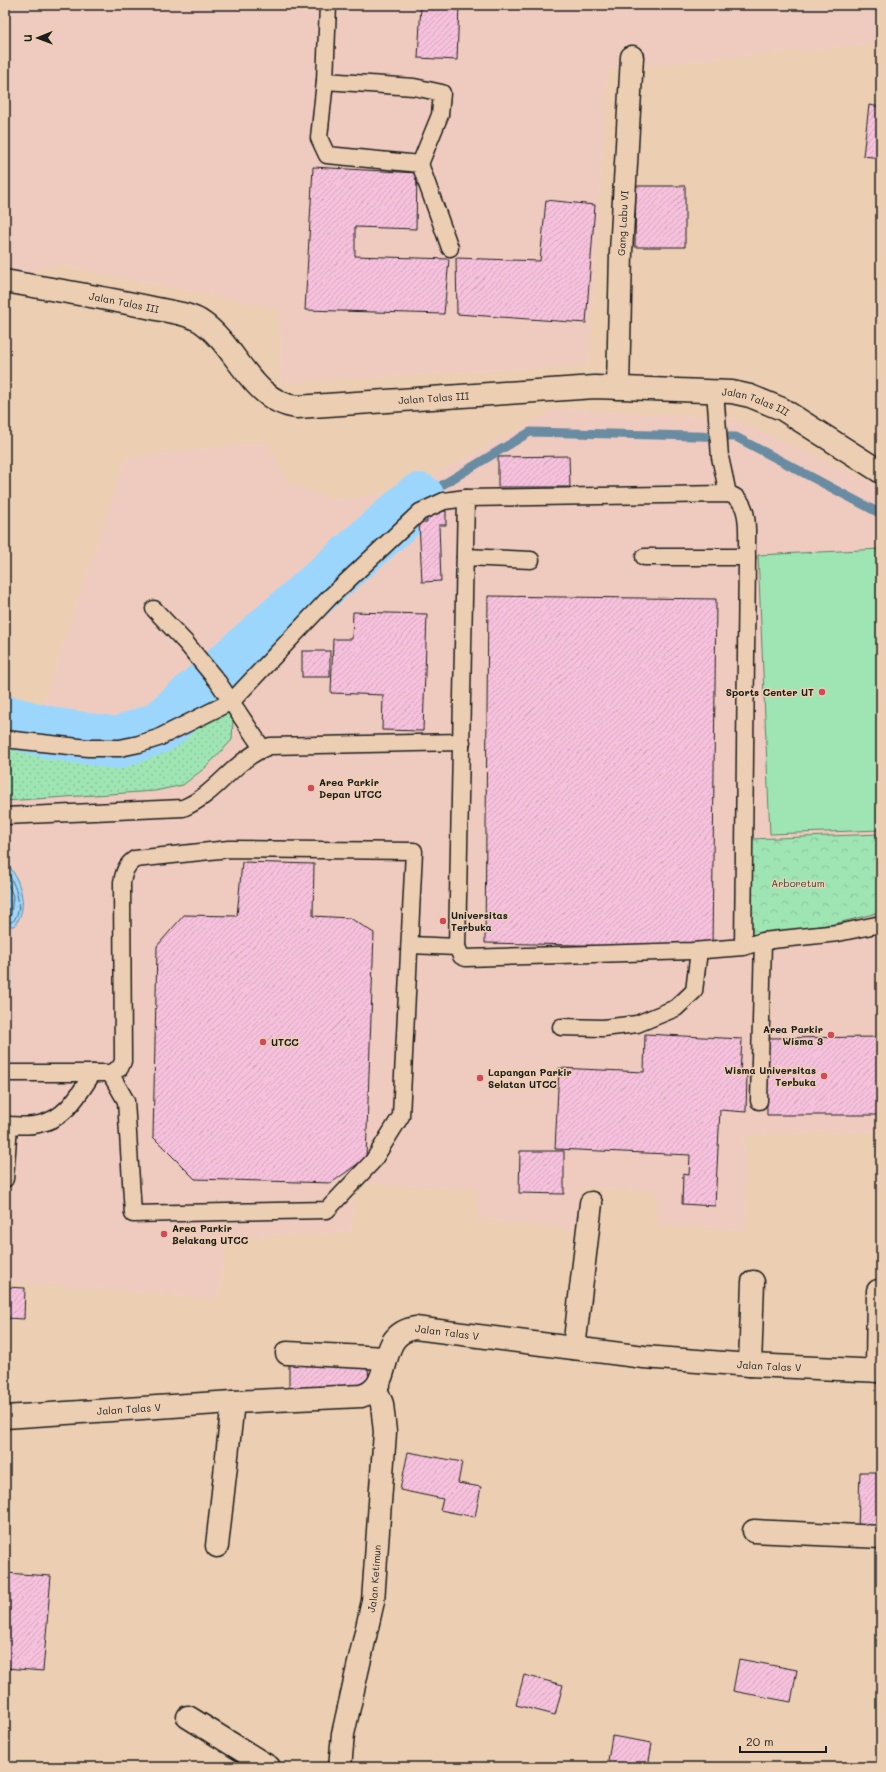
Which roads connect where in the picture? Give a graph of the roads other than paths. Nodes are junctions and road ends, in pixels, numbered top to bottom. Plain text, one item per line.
1 (328, 5) edge
2 (632, 58) dead end
3 (325, 81) junction
4 (420, 164) junction
5 (450, 248) dead end
6 (5, 281) edge
7 (618, 388) junction
8 (716, 391) junction
9 (881, 472) edge
10 (728, 494) junction
11 (466, 498) junction
12 (465, 557) junction
13 (644, 557) dead end
14 (747, 557) junction
15 (531, 560) dead end
16 (154, 609) dead end
17 (232, 701) junction
18 (5, 740) edge
19 (462, 742) junction
20 (262, 748) junction
21 (5, 816) edge
22 (881, 924) edge
23 (763, 941) junction
24 (410, 945) junction
25 (743, 946) junction
26 (457, 947) junction
27 (699, 951) junction
28 (561, 1027) dead end
29 (5, 1073) edge
30 (93, 1073) junction
31 (110, 1073) junction
32 (759, 1101) dead end
33 (7, 1125) edge
34 (5, 1179) edge
35 (591, 1203) dead end
36 (753, 1282) dead end
37 (878, 1291) dead end
38 (574, 1348) junction
39 (287, 1354) dead end
40 (386, 1358) junction
41 (750, 1365) junction
42 (879, 1371) edge
43 (376, 1389) junction
44 (233, 1402) junction
45 (5, 1417) edge
46 (754, 1531) dead end
47 (881, 1537) edge
48 (217, 1546) dead end
49 (188, 1716) dead end
50 (269, 1767) edge
51 (340, 1767) edge

1 - 3 lane
2 - 7 street, Gang Labu VI
3 - 4 lane
3 - 4 lane
4 - 5 lane
6 - 7 street, Jalan Talas III
7 - 8 street, Jalan Talas III
8 - 9 street, Jalan Talas III
8 - 10 lane
10 - 11 lane
10 - 14 lane
11 - 12 lane
11 - 17 lane
12 - 15 lane
12 - 19 lane
13 - 14 lane
14 - 25 lane
16 - 17 lane
17 - 18 lane
17 - 20 lane
19 - 20 lane
19 - 26 lane
20 - 21 lane
22 - 23 lane
23 - 25 lane
23 - 32 lane
24 - 26 lane
24 - 31 lane
24 - 31 lane
25 - 27 lane
26 - 27 lane
27 - 28 lane
29 - 30 lane
30 - 31 lane
30 - 33 lane
33 - 34 lane
35 - 38 street
36 - 41 street
37 - 42 street
38 - 40 street, Jalan Talas V
38 - 41 street, Jalan Talas V
39 - 40 street
40 - 43 street, Jalan Talas V
41 - 42 street, Jalan Talas V
43 - 44 street, Jalan Talas V
43 - 51 street, Jalan Ketimun
44 - 45 street, Jalan Talas V
44 - 48 street
46 - 47 street
49 - 50 street

